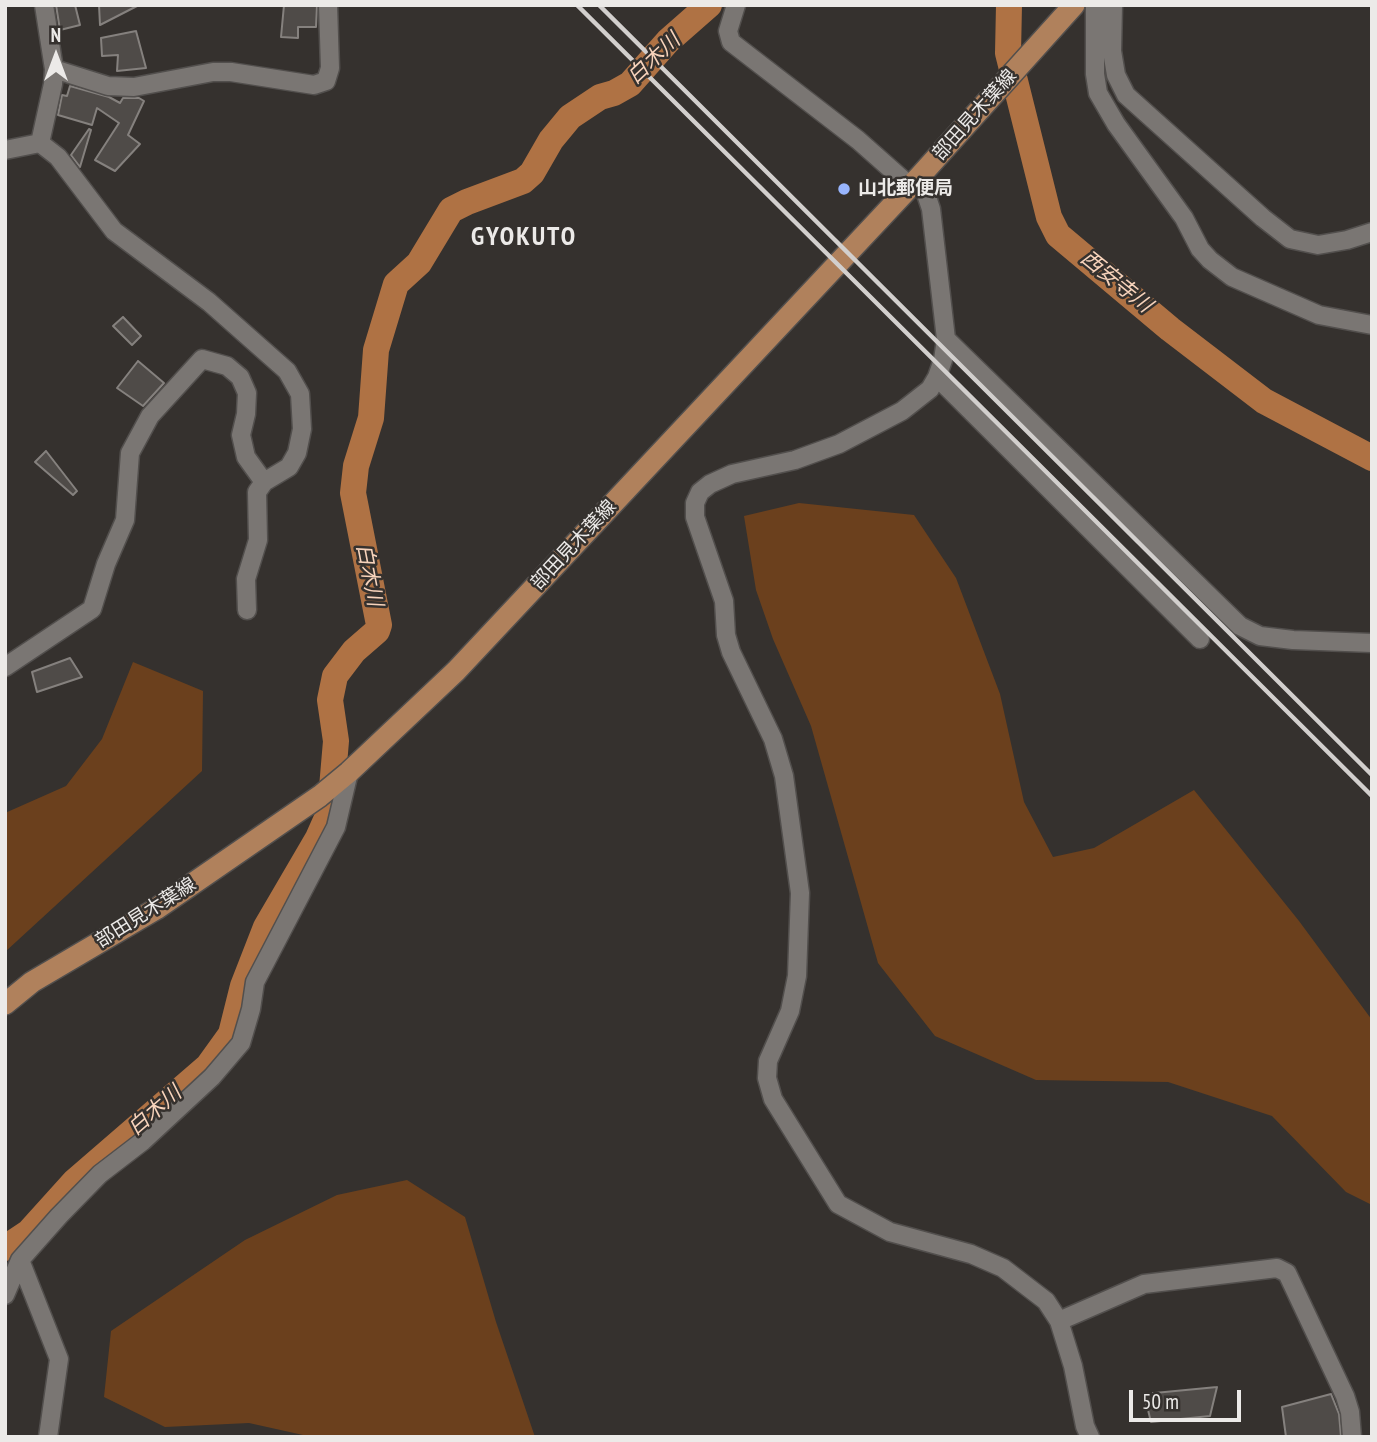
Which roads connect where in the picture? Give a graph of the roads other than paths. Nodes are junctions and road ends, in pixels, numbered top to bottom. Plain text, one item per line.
1 (44, 5) edge
2 (328, 5) edge
3 (736, 5) edge
4 (1074, 5) edge
5 (1095, 5) edge
6 (1113, 5) edge
7 (54, 69) junction
8 (40, 143) junction
9 (5, 150) edge
10 (915, 181) junction
11 (1372, 232) edge
12 (1372, 326) edge
13 (946, 338) junction
14 (937, 377) junction
15 (264, 482) junction
16 (247, 610) dead end
17 (1199, 639) dead end
18 (1372, 643) edge
19 (5, 667) edge
20 (345, 776) junction
21 (5, 1004) edge
22 (20, 1260) junction
23 (5, 1294) edge
24 (1059, 1321) junction
25 (48, 1437) edge
26 (1090, 1437) edge
27 (1352, 1437) edge

1 - 7 street
2 - 7 street
3 - 10 street
4 - 10 main road, 部田見木葉線
5 - 12 street
6 - 11 street
7 - 8 street
8 - 9 street
8 - 15 street
10 - 13 street
10 - 20 main road, 部田見木葉線
13 - 14 street
13 - 18 street
14 - 17 street
14 - 24 street
15 - 16 street
15 - 19 street
20 - 21 main road, 部田見木葉線
20 - 22 street
22 - 23 street
22 - 25 street
24 - 26 street
24 - 27 street

